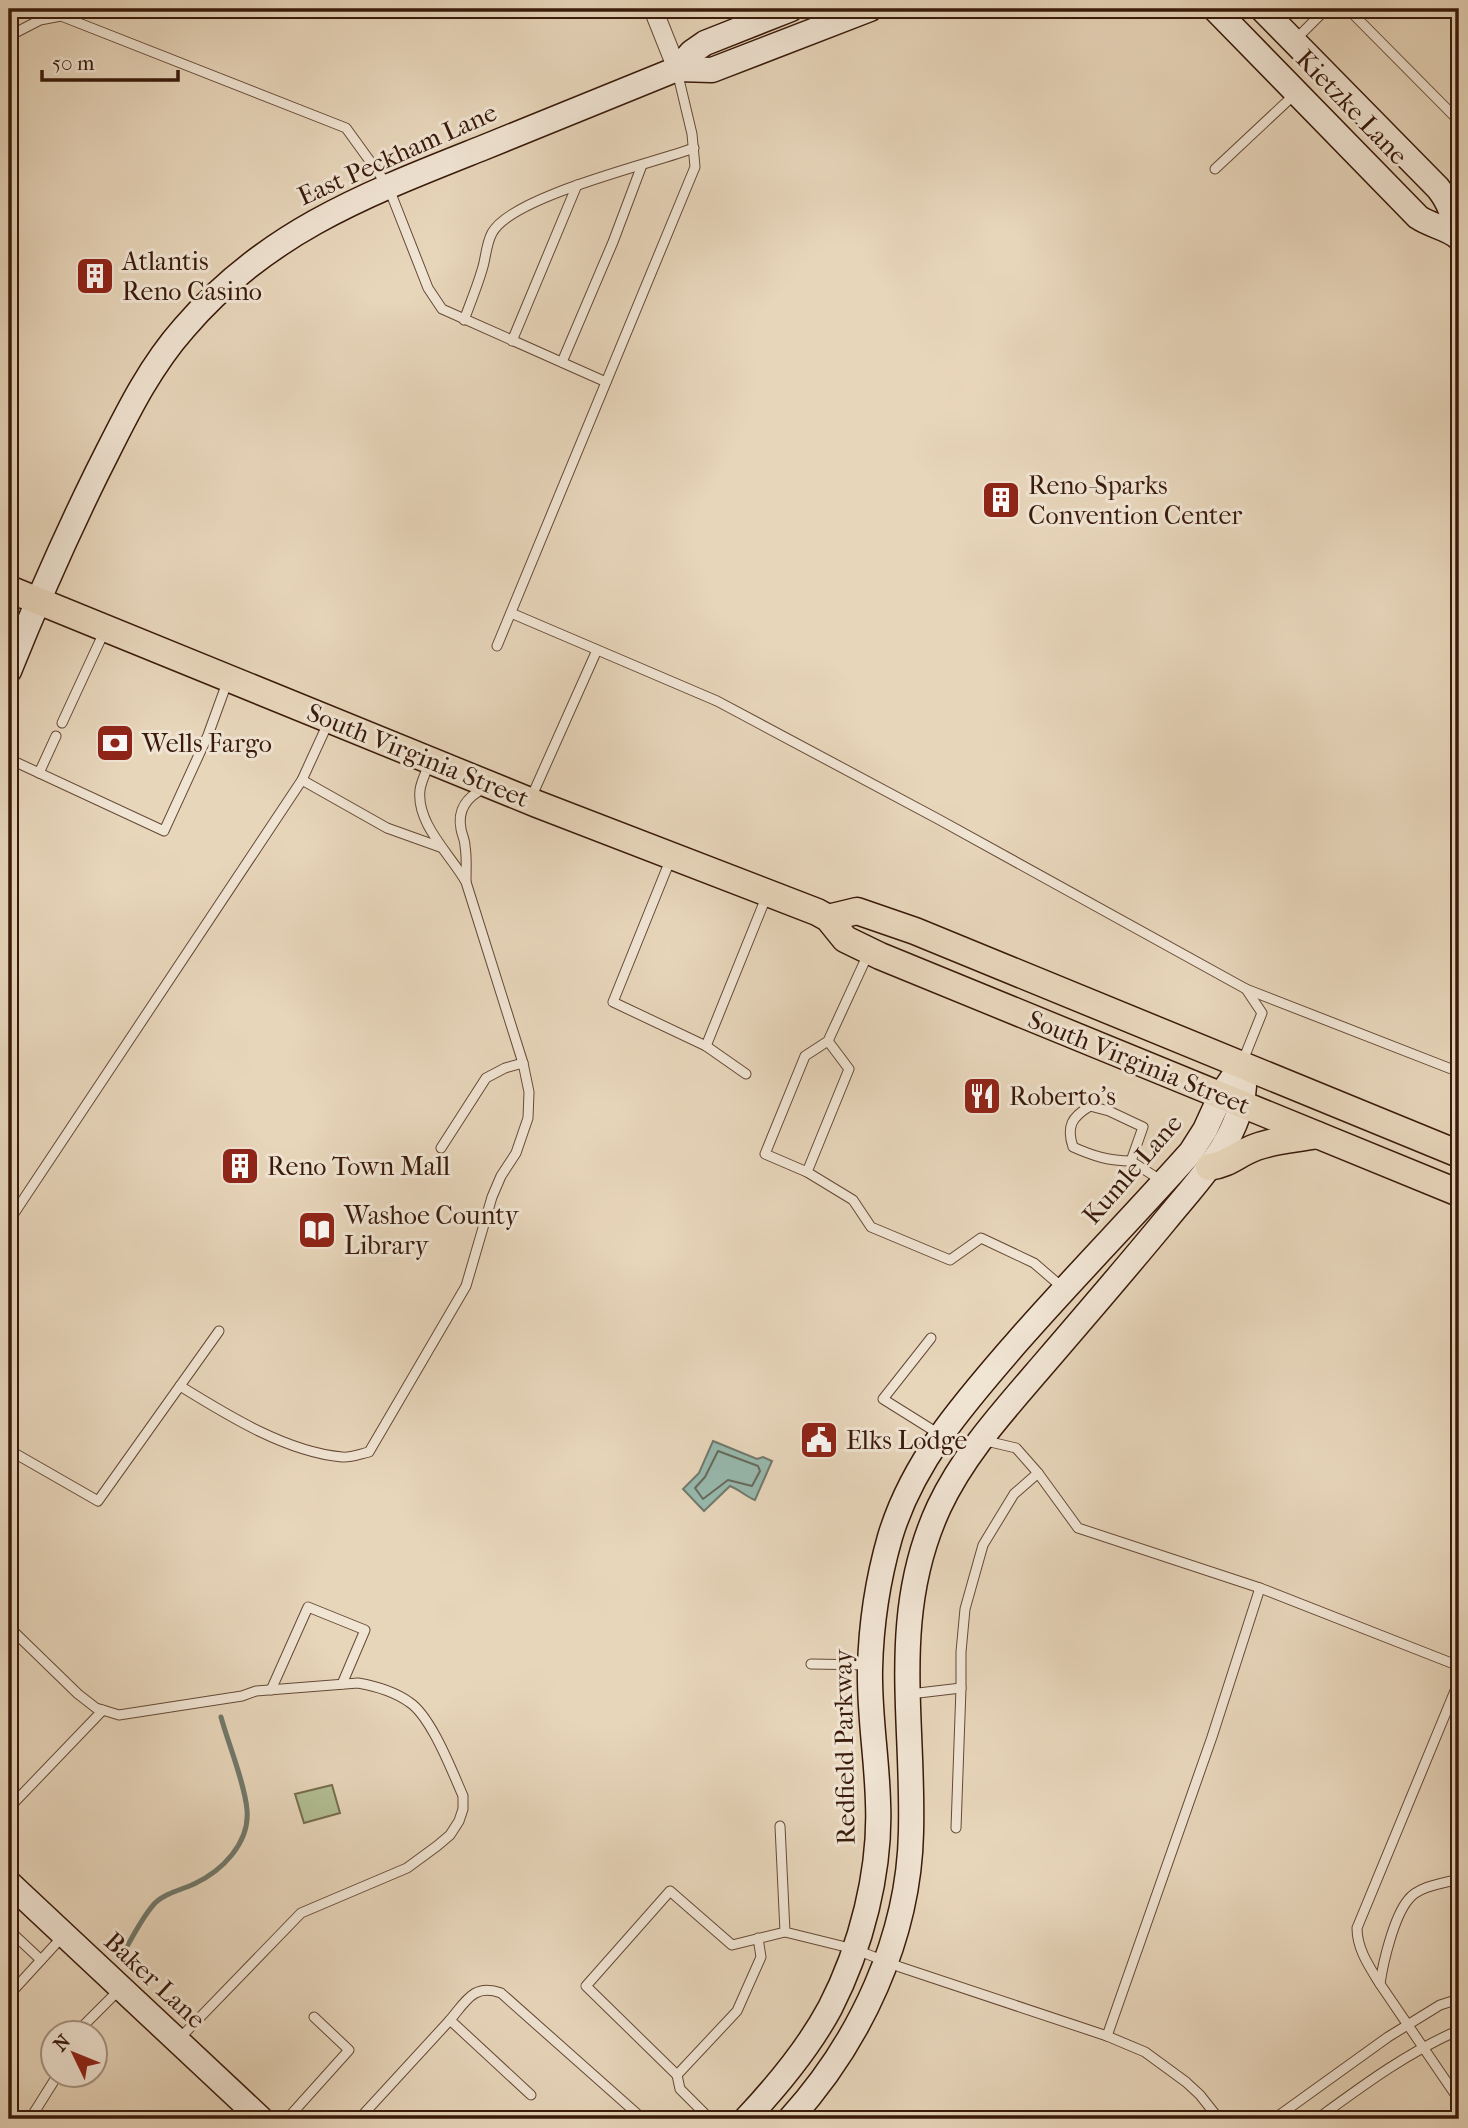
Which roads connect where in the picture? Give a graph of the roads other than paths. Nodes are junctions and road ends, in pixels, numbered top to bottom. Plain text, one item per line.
1 (653, 9) edge
2 (791, 9) edge
3 (870, 9) edge
4 (1215, 9) edge
5 (1262, 9) edge
6 (1326, 9) edge
7 (1348, 9) edge
8 (9, 36) edge
9 (1294, 42) junction
10 (677, 69) junction
11 (1297, 93) junction
12 (1459, 121) edge
13 (694, 148) junction
14 (642, 165) junction
15 (1215, 169) dead end
16 (388, 186) junction
17 (577, 186) junction
18 (1458, 234) edge
19 (464, 320) junction
20 (512, 341) junction
21 (562, 362) junction
22 (606, 382) junction
23 (9, 589) edge
24 (37, 601) junction
25 (511, 613) junction
26 (106, 629) junction
27 (497, 646) dead end
28 (597, 650) junction
29 (9, 671) edge
30 (229, 679) junction
31 (329, 719) junction
32 (62, 723) dead end
33 (56, 736) dead end
34 (12, 761) edge
35 (430, 761) junction
36 (39, 773) junction
37 (9, 779) edge
38 (302, 780) junction
39 (491, 784) junction
40 (529, 801) junction
41 (440, 846) junction
42 (672, 856) junction
43 (466, 882) junction
44 (768, 893) junction
45 (828, 918) junction
46 (870, 951) junction
47 (1246, 989) junction
48 (828, 1041) junction
49 (706, 1046) junction
50 (523, 1063) junction
51 (1242, 1064) junction
52 (1459, 1072) edge
53 (746, 1074) dead end
54 (1232, 1099) junction
55 (1317, 1135) junction
56 (441, 1147) dead end
57 (1459, 1154) edge
58 (1131, 1161) junction
59 (1209, 1167) junction
60 (807, 1172) junction
61 (1164, 1182) junction
62 (1459, 1193) edge
63 (9, 1221) edge
64 (1065, 1289) junction
65 (219, 1331) dead end
66 (932, 1338) dead end
67 (180, 1387) junction
68 (940, 1435) junction
69 (980, 1439) junction
70 (9, 1450) edge
71 (1038, 1473) junction
72 (1260, 1588) junction
73 (9, 1628) edge
74 (811, 1664) dead end
75 (870, 1665) junction
76 (1459, 1666) edge
77 (1459, 1681) edge
78 (342, 1684) junction
79 (961, 1688) junction
80 (271, 1690) junction
81 (906, 1695) junction
82 (103, 1710) junction
83 (9, 1808) edge
84 (780, 1826) dead end
85 (956, 1828) dead end
86 (1459, 1879) edge
87 (9, 1883) edge
88 (9, 1930) edge
89 (785, 1932) junction
90 (64, 1935) junction
91 (758, 1938) junction
92 (854, 1949) junction
93 (41, 1960) junction
94 (885, 1962) junction
95 (1380, 1984) junction
96 (121, 1988) junction
97 (9, 1995) edge
98 (1459, 1999) edge
99 (314, 2017) dead end
100 (89, 2020) edge
101 (450, 2020) junction
102 (1408, 2026) junction
103 (1459, 2030) edge
104 (1107, 2036) junction
105 (177, 2041) junction
106 (1422, 2047) junction
107 (677, 2075) junction
108 (48, 2090) edge
109 (531, 2095) dead end
110 (1459, 2100) edge
111 (30, 2119) edge
112 (261, 2119) edge
113 (287, 2119) edge
114 (359, 2119) edge
115 (643, 2119) edge
116 (710, 2119) edge
117 (746, 2119) edge
118 (790, 2119) edge
119 (1219, 2119) edge
120 (1274, 2119) edge
121 (1317, 2119) edge

1 - 10 street
2 - 10 street, East Peckham Lane
3 - 10 street, East Peckham Lane
4 - 11 street, Kietzke Lane
5 - 9 street, Kietzke Lane
6 - 9 lane
7 - 12 lane
8 - 16 lane
9 - 18 street, Kietzke Lane
10 - 13 lane
10 - 16 street, East Peckham Lane
11 - 15 lane
11 - 18 street, Kietzke Lane
13 - 14 lane
13 - 22 lane
14 - 17 lane
14 - 21 lane
16 - 19 lane
16 - 24 street, East Peckham Lane
17 - 19 lane
17 - 20 lane
19 - 20 lane
20 - 21 lane
21 - 22 lane
22 - 25 lane
23 - 24 main road, South Virginia Street
24 - 26 main road, South Virginia Street
24 - 29 street, East Peckham Lane
25 - 27 lane
25 - 28 lane
26 - 30 main road, South Virginia Street
26 - 32 lane
28 - 40 lane
28 - 47 lane
30 - 31 main road, South Virginia Street
30 - 36 lane
31 - 35 main road, South Virginia Street
31 - 38 lane
33 - 36 lane
34 - 36 lane
34 - 37 lane
35 - 39 main road, South Virginia Street
35 - 41 lane
38 - 41 lane
38 - 63 lane
39 - 40 main road, South Virginia Street
39 - 43 lane
40 - 42 main road, South Virginia Street
41 - 43 lane
42 - 44 main road, South Virginia Street
42 - 49 lane
43 - 50 lane
44 - 45 main road, South Virginia Street
44 - 49 lane
45 - 46 main road, South Virginia Street
45 - 51 main road, South Virginia Street
46 - 48 lane
46 - 54 main road, South Virginia Street
47 - 51 lane
47 - 52 lane
48 - 60 lane
48 - 60 lane
49 - 53 lane
50 - 56 lane
50 - 67 lane
51 - 54 street, Kumle Lane
51 - 57 main road, South Virginia Street
54 - 55 main road, South Virginia Street
54 - 59 street, Kumle Lane
54 - 61 street, Kumle Lane
55 - 59 main road
55 - 62 main road, South Virginia Street
58 - 58 lane
58 - 61 lane
59 - 69 street, Kumle Lane
60 - 64 lane
61 - 64 street, Kumle Lane
64 - 68 street, Kumle Lane
65 - 67 lane
66 - 68 lane
67 - 70 lane
68 - 69 street
68 - 75 street, Redfield Parkway
69 - 71 lane
69 - 81 street
71 - 72 lane
71 - 79 lane
72 - 76 lane
72 - 104 lane
73 - 82 lane
74 - 75 lane
75 - 92 street, Redfield Parkway
77 - 95 lane
78 - 80 lane
78 - 80 lane
78 - 105 lane
79 - 81 lane
79 - 85 lane
80 - 82 lane
81 - 94 street
82 - 83 lane
84 - 89 lane
86 - 95 lane
87 - 90 street, Baker Lane
88 - 93 lane
89 - 91 lane
89 - 92 lane
90 - 93 lane
90 - 96 street, Baker Lane
91 - 107 lane
91 - 107 lane
92 - 94 lane
92 - 117 street, Redfield Parkway
93 - 97 lane
94 - 104 lane
94 - 118 street
95 - 102 lane
96 - 100 lane
96 - 105 street, Baker Lane
98 - 102 lane
99 - 113 lane
101 - 109 lane
101 - 114 lane
101 - 115 lane
102 - 106 lane
102 - 120 lane
103 - 106 lane
104 - 119 lane
105 - 112 street, Baker Lane
106 - 110 lane
106 - 121 lane
107 - 116 lane
108 - 111 lane

